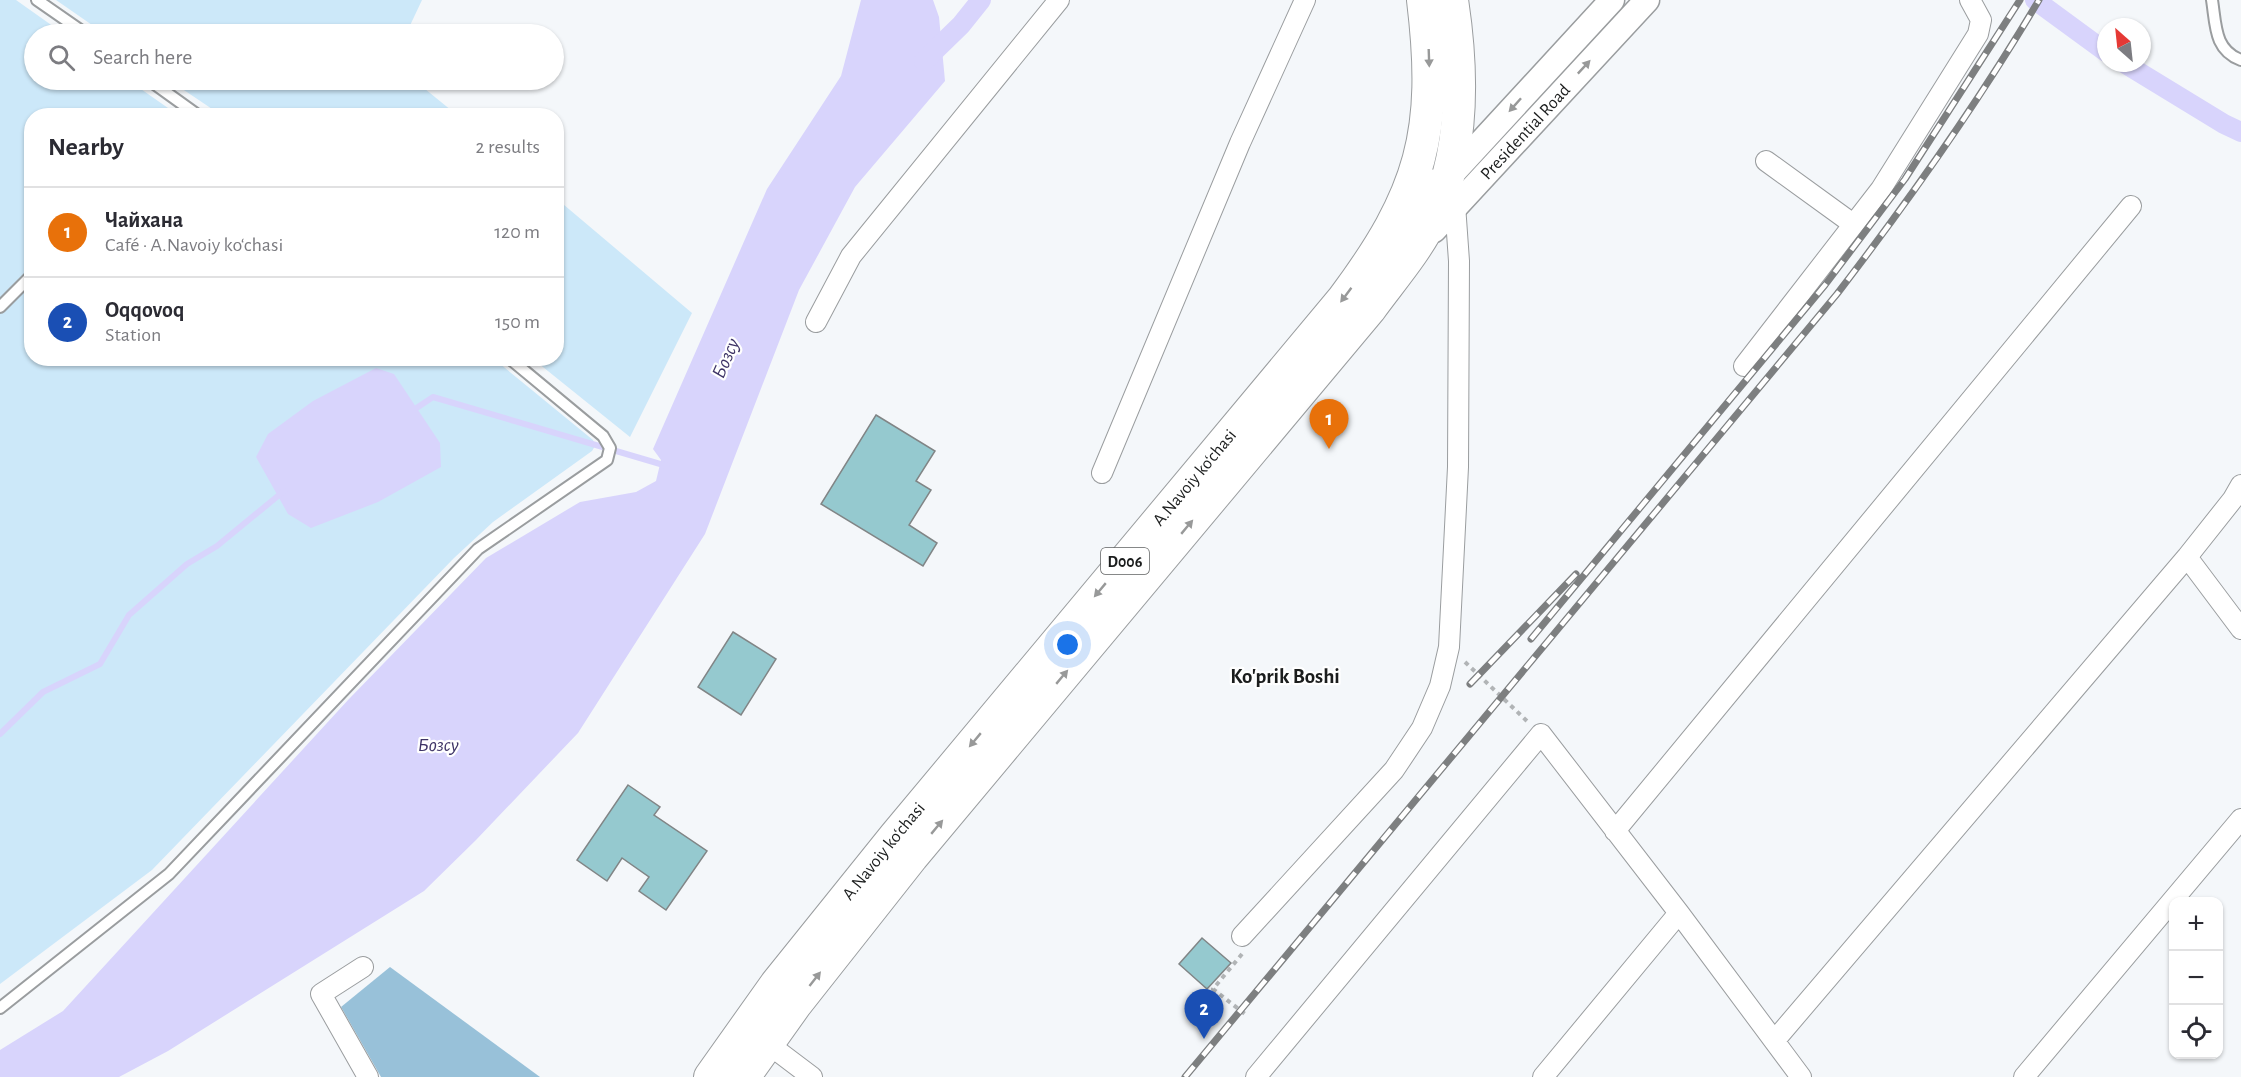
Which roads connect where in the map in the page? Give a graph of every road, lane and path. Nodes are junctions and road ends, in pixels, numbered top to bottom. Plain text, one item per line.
1 (37, 0) edge
2 (1059, 0) edge
3 (1305, 0) edge
4 (1423, 0) edge
5 (1452, 0) edge
6 (1611, 0) edge
7 (1647, 0) edge
8 (1970, 0) edge
9 (2212, 0) edge
10 (72, 24) edge
11 (2241, 60) edge
12 (163, 90) edge
13 (189, 108) edge
14 (1766, 161) dead end
15 (1414, 179) junction
16 (1451, 193) junction
17 (2132, 206) dead end
18 (1853, 224) junction
19 (1389, 261) junction
20 (24, 283) edge
21 (0, 307) edge
22 (816, 322) dead end
23 (519, 366) edge
24 (1744, 366) dead end
25 (1102, 473) dead end
26 (2241, 485) edge
27 (2187, 557) junction
28 (2241, 628) edge
29 (1449, 647) junction
30 (1541, 734) junction
31 (2241, 819) edge
32 (1614, 831) junction
33 (1679, 913) junction
34 (1242, 936) joint
35 (363, 967) dead end
36 (0, 1008) edge
37 (1245, 1014) dead end
38 (756, 1035) junction
39 (1775, 1040) junction
40 (732, 1070) edge
41 (368, 1077) edge
42 (812, 1077) edge
43 (1256, 1077) edge
44 (1543, 1077) edge
45 (1801, 1077) edge
46 (2024, 1077) edge

1 - 10 lane
2 - 22 street
3 - 25 street
4 -> 15 main road, D006
5 - 16 main road, D006
6 -> 16 street, Presidential Road
16 -> 7 street, Presidential Road
8 - 18 street
9 - 11 lane
12 - 13 lane
14 - 18 street
15 - 16 street
15 - 19 main road, D006
16 - 19 main road, D006
16 - 29 street
17 - 32 street
18 - 24 street
19 - 38 main road, D006
20 - 21 lane
23 - 36 lane
26 - 27 street
27 - 28 street
27 - 39 street
29 - 30 path
29 - 34 street
30 - 32 street
30 - 43 street
31 - 46 street
32 - 33 street
33 - 39 street
33 - 44 street
34 - 37 path
35 - 41 street
38 - 40 main road, D006
38 - 42 street
39 - 45 street

